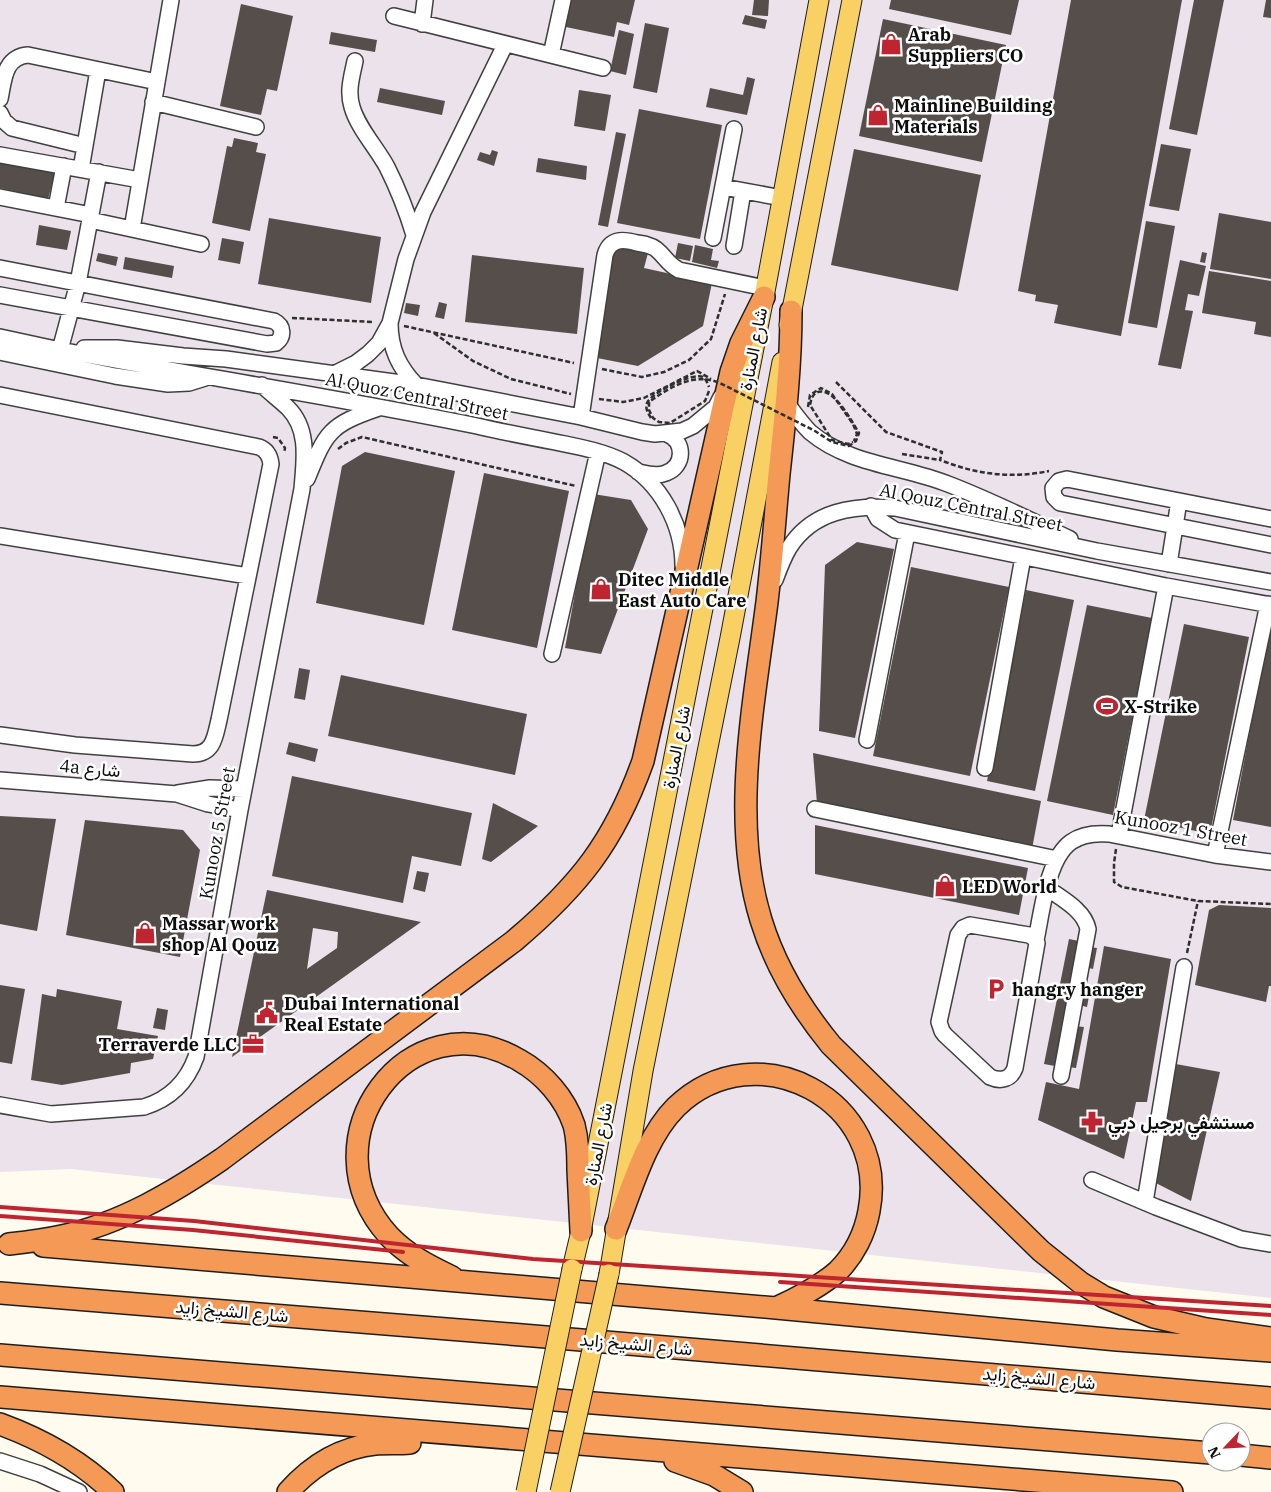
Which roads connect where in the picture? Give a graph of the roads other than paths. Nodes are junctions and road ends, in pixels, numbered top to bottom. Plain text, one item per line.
1 (172, 0) edge
2 (425, 0) edge
3 (562, 0) edge
4 (819, 0) edge
5 (852, 0) edge
6 (394, 16) dead end
7 (422, 24) junction
8 (505, 45) junction
9 (551, 55) junction
10 (355, 61) dead end
11 (603, 68) dead end
12 (98, 70) junction
13 (157, 82) junction
14 (0, 99) edge
15 (153, 102) junction
16 (0, 114) edge
17 (256, 127) dead end
18 (734, 129) dead end
19 (85, 146) junction
20 (0, 155) edge
21 (64, 166) junction
22 (81, 169) junction
23 (99, 172) junction
24 (140, 180) junction
25 (723, 187) junction
26 (743, 191) junction
27 (0, 197) edge
28 (782, 198) junction
29 (56, 208) junction
30 (90, 218) junction
31 (132, 229) junction
32 (414, 235) junction
33 (713, 238) dead end
34 (201, 244) dead end
35 (734, 246) dead end
36 (0, 268) edge
37 (78, 283) junction
38 (764, 292) junction
39 (0, 295) edge
40 (71, 308) junction
41 (791, 310) junction
42 (390, 323) junction
43 (0, 337) edge
44 (60, 350) junction
45 (0, 352) edge
46 (731, 372) junction
47 (336, 373) junction
48 (208, 377) junction
49 (262, 385) junction
50 (416, 385) junction
51 (0, 395) edge
52 (786, 402) junction
53 (381, 407) junction
54 (581, 417) junction
55 (668, 434) junction
56 (598, 452) junction
57 (638, 472) junction
58 (302, 489) junction
59 (1179, 501) junction
60 (871, 506) junction
61 (1271, 519) edge
62 (1175, 527) junction
63 (907, 533) junction
64 (0, 536) edge
65 (1271, 545) edge
66 (1097, 551) junction
67 (1023, 557) junction
68 (1169, 564) junction
69 (248, 576) junction
70 (1271, 582) edge
71 (683, 583) junction
72 (1166, 586) junction
73 (767, 600) junction
74 (1269, 604) edge
75 (552, 654) dead end
76 (0, 735) edge
77 (867, 740) dead end
78 (986, 768) dead end
79 (0, 780) edge
80 (244, 789) junction
81 (176, 794) junction
82 (815, 809) dead end
83 (240, 810) junction
84 (1119, 835) junction
85 (1216, 855) junction
86 (1057, 859) junction
87 (1271, 862) edge
88 (1047, 888) junction
89 (1036, 940) junction
90 (1184, 967) road end
91 (1061, 1076) dead end
92 (0, 1105) edge
93 (1092, 1180) dead end
94 (1145, 1202) junction
95 (616, 1229) junction
96 (581, 1231) junction
97 (1242, 1239) junction
98 (4, 1243) edge
99 (1271, 1244) edge
100 (1271, 1254) edge
101 (464, 1282) junction
102 (0, 1293) edge
103 (776, 1308) junction
104 (1271, 1338) edge
105 (1271, 1351) edge
106 (0, 1355) edge
107 (0, 1397) edge
108 (1271, 1398) edge
109 (0, 1424) edge
110 (460, 1435) junction
111 (639, 1450) junction
112 (1201, 1452) edge
113 (1251, 1456) edge
114 (1271, 1458) edge
115 (0, 1461) edge
116 (79, 1492) edge
117 (113, 1492) edge
118 (288, 1492) edge
119 (526, 1492) edge
120 (560, 1492) edge
121 (742, 1492) edge
122 (1172, 1492) edge

1 - 13 street
2 - 7 street
3 - 9 street
4 - 28 main road, شارع المنارة
5 - 41 main road, شارع المنارة
6 - 7 street
7 - 8 street
8 - 9 street
8 - 32 street
9 - 11 street
10 - 32 street
12 - 13 street
12 - 14 street
12 - 19 street
13 - 15 street
15 - 17 street
15 - 24 street
16 - 19 street
18 - 25 street
19 - 22 street
20 - 21 street
21 - 22 street
21 - 29 street
22 - 23 street
23 - 24 street
23 - 30 street
24 - 31 street
25 - 26 street
25 - 33 street
26 - 28 street
26 - 35 street
27 - 29 street
28 - 38 main road, شارع المنارة
29 - 30 street
30 - 31 street
30 - 37 street
31 - 34 street
32 - 42 street
36 - 37 street
37 - 40 street
37 - 40 street
38 - 46 highway
38 - 54 street
38 - 96 main road, شارع المنارة
39 - 40 street
40 - 44 street
41 - 52 highway
41 - 95 main road, شارع المنارة
42 - 47 street
42 - 50 street
43 - 44 street, Al Quoz Central Street
44 - 47 street, Al Quoz Central Street
44 - 48 street, Al Quoz Central Street
45 - 48 street
46 - 55 street, Al Quoz Central Street
46 - 71 highway
47 - 50 street, Al Quoz Central Street
48 - 49 street, Al Quoz Central Street
49 - 53 street, Al Quoz Central Street
49 - 58 street, Kunooz 5 Street
50 - 54 street, Al Quoz Central Street
51 - 69 street
52 - 66 street, Al Qouz Central Street
52 - 73 highway
53 - 56 street, Al Quoz Central Street
53 - 58 street, Kunooz 5 Street
54 - 55 street, Al Quoz Central Street
55 - 57 street
56 - 57 street, Al Quoz Central Street
56 - 75 street
57 - 71 street, Al Quoz Central Street
58 - 80 street, Kunooz 5 Street
59 - 61 street
59 - 62 street
59 - 62 street
60 - 63 street
60 - 66 street, Al Qouz Central Street
60 - 73 street, Al Qouz Central Street
62 - 65 street
62 - 68 street
63 - 67 street
63 - 77 street
64 - 69 street
66 - 68 street, Al Qouz Central Street
67 - 72 street
67 - 78 street
68 - 70 street, Al Qouz Central Street
69 - 76 street
71 - 98 highway
72 - 74 street
72 - 84 street
73 - 104 highway
74 - 85 street
79 - 81 street, 4a شارع
80 - 81 street, 4a شارع
80 - 83 street, Kunooz 5 Street
81 - 83 street, 4a شارع
82 - 86 street
83 - 92 street, Kunooz 5 Street
84 - 85 street, Kunooz 1 Street
84 - 86 street, Kunooz 1 Street
85 - 87 street, Kunooz 1 Street
86 - 88 street, Kunooz 1 Street
88 - 89 street, Kunooz 1 Street
88 - 91 street
89 - 89 street, Kunooz 1 Street
90 - 94 street
93 - 94 street
94 - 97 street
95 - 103 highway
95 - 120 main road, شارع المنارة, bridge
96 - 101 highway
96 - 119 main road, شارع المنارة, bridge
97 - 99 street
97 - 100 street
98 - 101 highway
101 - 103 highway
102 - 108 highway, شارع الشيخ زايد
103 - 105 highway
106 - 112 highway
107 - 110 highway
109 - 117 highway
110 - 111 highway
110 - 118 highway
111 - 121 highway
111 - 122 highway
113 - 114 highway
115 - 116 street

